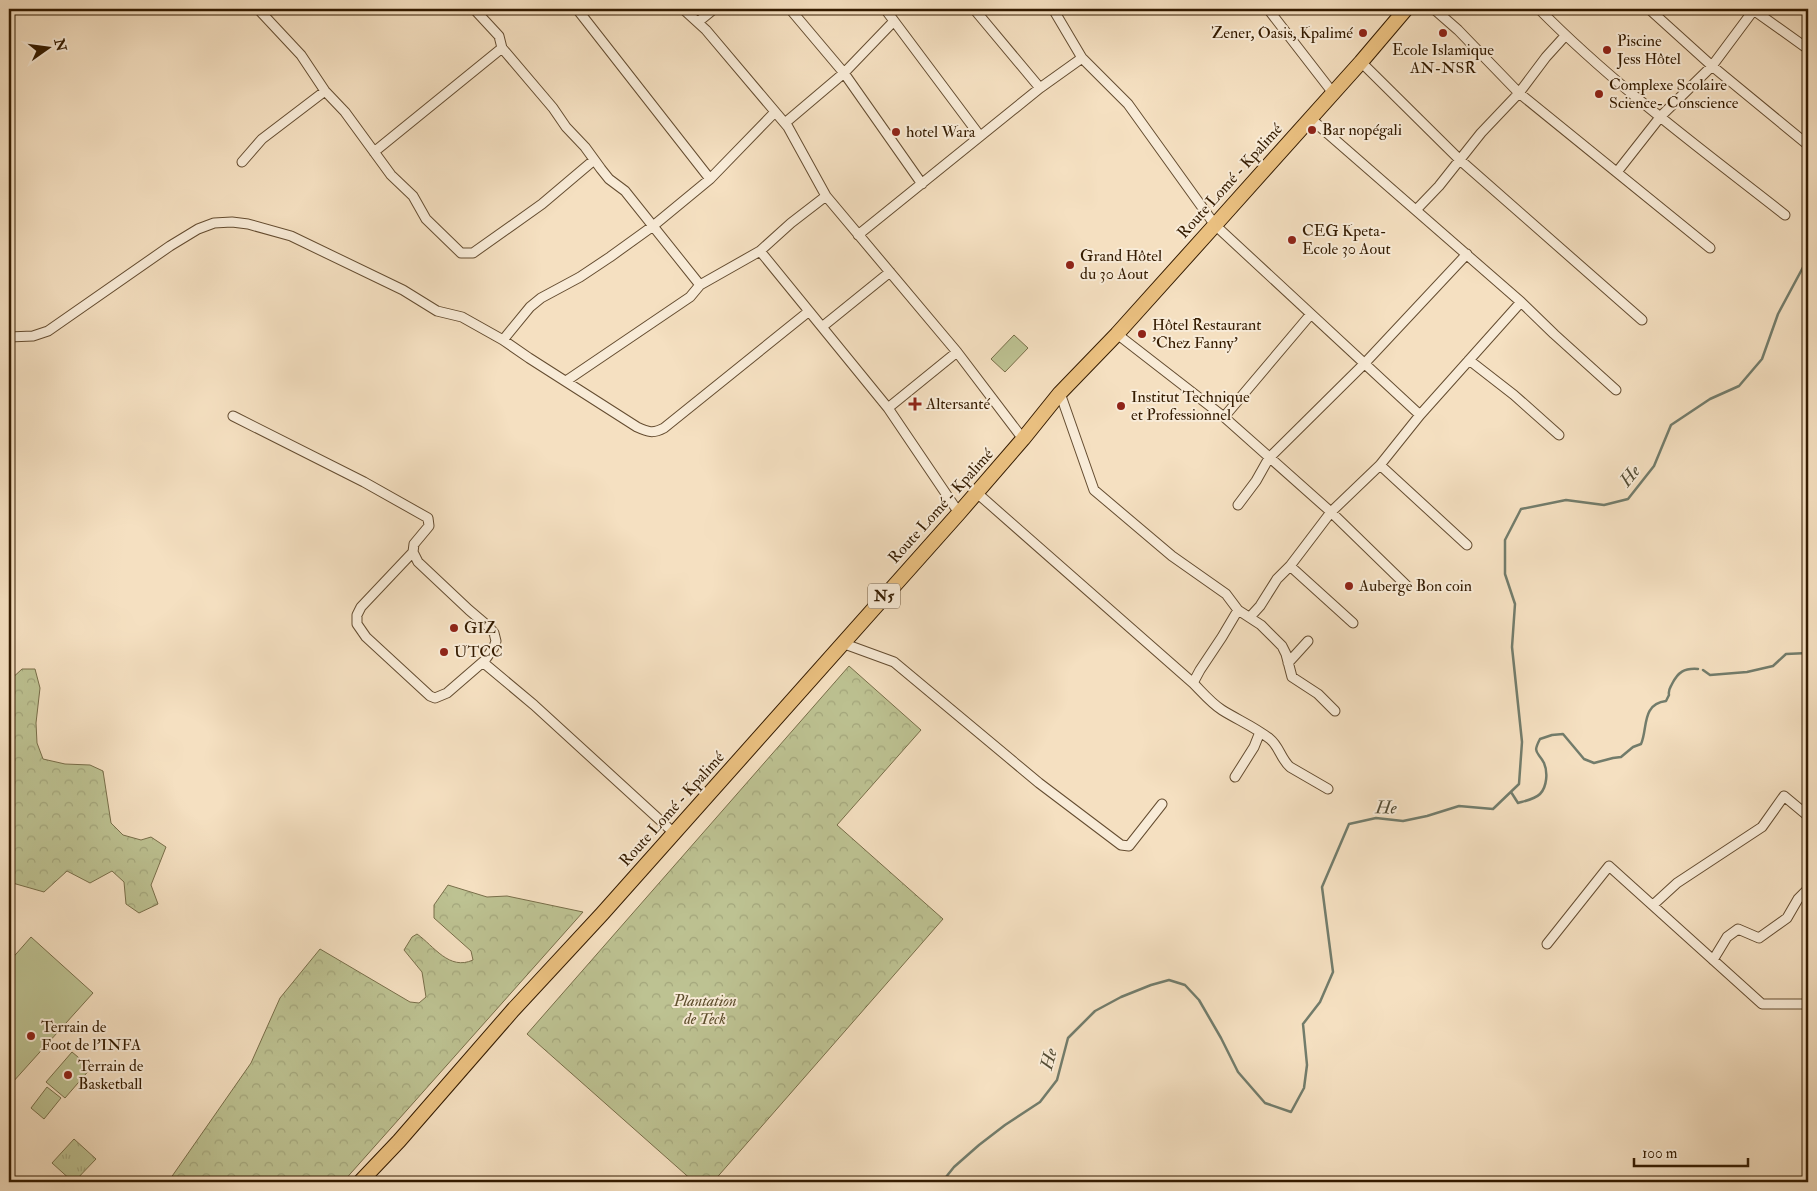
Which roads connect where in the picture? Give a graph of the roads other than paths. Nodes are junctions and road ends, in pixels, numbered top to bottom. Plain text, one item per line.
1 (258, 9) edge
2 (474, 9) edge
3 (577, 9) edge
4 (683, 9) edge
5 (714, 9) edge
6 (790, 9) edge
7 (885, 9) edge
8 (974, 9) edge
9 (1053, 9) edge
10 (1268, 9) edge
11 (1406, 9) edge
12 (1434, 9) edge
13 (1539, 9) edge
14 (1649, 9) edge
15 (1752, 10) edge
16 (894, 21) junction
17 (698, 22) junction
18 (1565, 36) junction
19 (502, 48) junction
20 (1808, 48) edge
21 (1082, 58) junction
22 (1361, 62) junction
23 (1712, 66) junction
24 (844, 73) junction
25 (1040, 88) junction
26 (326, 91) junction
27 (1333, 93) junction
28 (1519, 93) junction
29 (775, 112) junction
30 (1661, 116) junction
31 (1310, 118) junction
32 (784, 123) junction
33 (980, 136) junction
34 (1808, 145) edge
35 (374, 152) junction
36 (594, 160) junction
37 (1460, 160) junction
38 (242, 162) dead end
39 (1616, 172) junction
40 (710, 178) junction
41 (922, 184) junction
42 (826, 196) junction
43 (1416, 210) junction
44 (1785, 215) dead end
45 (1215, 225) junction
46 (653, 226) junction
47 (858, 235) junction
48 (1710, 248) dead end
49 (760, 251) junction
50 (1466, 254) junction
51 (890, 272) junction
52 (700, 285) junction
53 (1522, 302) junction
54 (808, 312) junction
55 (1311, 314) junction
56 (1642, 320) dead end
57 (822, 327) junction
58 (1117, 334) junction
59 (9, 338) edge
60 (503, 340) junction
61 (957, 352) junction
62 (1469, 360) junction
63 (1364, 364) junction
64 (566, 382) junction
65 (1616, 390) dead end
66 (1060, 393) junction
67 (888, 408) junction
68 (233, 416) dead end
69 (1420, 416) junction
70 (1224, 417) junction
71 (1559, 435) dead end
72 (1023, 439) junction
73 (1269, 458) junction
74 (1380, 465) junction
75 (977, 492) junction
76 (1238, 505) dead end
77 (1331, 512) junction
78 (959, 513) junction
79 (1467, 545) dead end
80 (413, 552) junction
81 (1290, 566) junction
82 (1407, 586) dead end
83 (1238, 610) junction
84 (1250, 617) junction
85 (1353, 623) dead end
86 (1308, 641) dead end
87 (842, 643) junction
88 (484, 662) junction
89 (1288, 663) junction
90 (1193, 683) junction
91 (1335, 711) dead end
92 (1260, 732) junction
93 (1235, 777) dead end
94 (1328, 789) dead end
95 (1162, 804) dead end
96 (1808, 816) edge
97 (674, 833) junction
98 (1808, 889) edge
99 (1653, 905) junction
100 (1547, 944) dead end
101 (1713, 960) junction
102 (1808, 1004) edge
103 (360, 1182) edge

1 - 26 street
2 - 19 street
3 - 40 street
4 - 17 street
5 - 17 street
6 - 24 street
7 - 16 street
8 - 25 street
9 - 21 street
10 - 27 street
11 - 22 main road, Route Lomé - Kpalimé / N5
12 - 28 street
13 - 18 street
14 - 23 street
15 - 20 street
15 - 23 street
16 - 24 street
16 - 33 street
17 - 29 street
18 - 28 street
18 - 30 street
19 - 35 street
19 - 36 street
21 - 25 street
21 - 45 street
22 - 27 main road, Route Lomé - Kpalimé / N5
22 - 37 street
23 - 30 street
23 - 34 street
24 - 32 street
24 - 41 street
25 - 33 street
26 - 35 street
26 - 38 street
27 - 31 main road, Route Lomé - Kpalimé / N5
28 - 37 street
28 - 39 street
29 - 32 street
29 - 40 street
30 - 39 street
30 - 44 street
31 - 43 street
31 - 45 main road, Route Lomé - Kpalimé / N5
32 - 42 street
33 - 41 street
35 - 36 street
36 - 46 street
37 - 43 street
37 - 56 street
39 - 48 street
40 - 46 street
41 - 47 street
42 - 47 street
42 - 49 street
43 - 50 street
45 - 55 street
45 - 58 main road, Route Lomé - Kpalimé / N5
46 - 52 street
46 - 60 street
47 - 51 street
49 - 52 street
49 - 54 street
50 - 53 street
50 - 63 street
51 - 57 street
51 - 61 street
52 - 64 street
53 - 62 street
53 - 65 street
54 - 57 street
54 - 64 street
55 - 63 street
55 - 70 street
57 - 67 street
58 - 66 main road, Route Lomé - Kpalimé / N5
58 - 70 street
59 - 60 street
60 - 64 street
61 - 67 street
61 - 72 street
62 - 69 street
62 - 71 street
63 - 69 street
63 - 73 street
66 - 72 main road, Route Lomé - Kpalimé / N5
66 - 83 street
67 - 78 street
68 - 80 street
69 - 74 street
70 - 73 street
72 - 75 main road, Route Lomé - Kpalimé / N5
73 - 76 street
73 - 77 street
74 - 77 street
74 - 79 street
75 - 78 main road, Route Lomé - Kpalimé / N5
75 - 90 street
77 - 81 street
77 - 82 street
78 - 87 main road, Route Lomé - Kpalimé / N5
80 - 88 street
80 - 88 street
81 - 84 street
81 - 85 street
83 - 84 street
83 - 90 street
84 - 89 street
86 - 89 street
87 - 95 street
87 - 97 main road, Route Lomé - Kpalimé / N5
88 - 97 street
89 - 91 street
90 - 92 street
92 - 93 street
92 - 94 street
96 - 99 street
97 - 103 main road, Route Lomé - Kpalimé / N5
98 - 101 street
99 - 100 street
99 - 101 street
101 - 102 street

